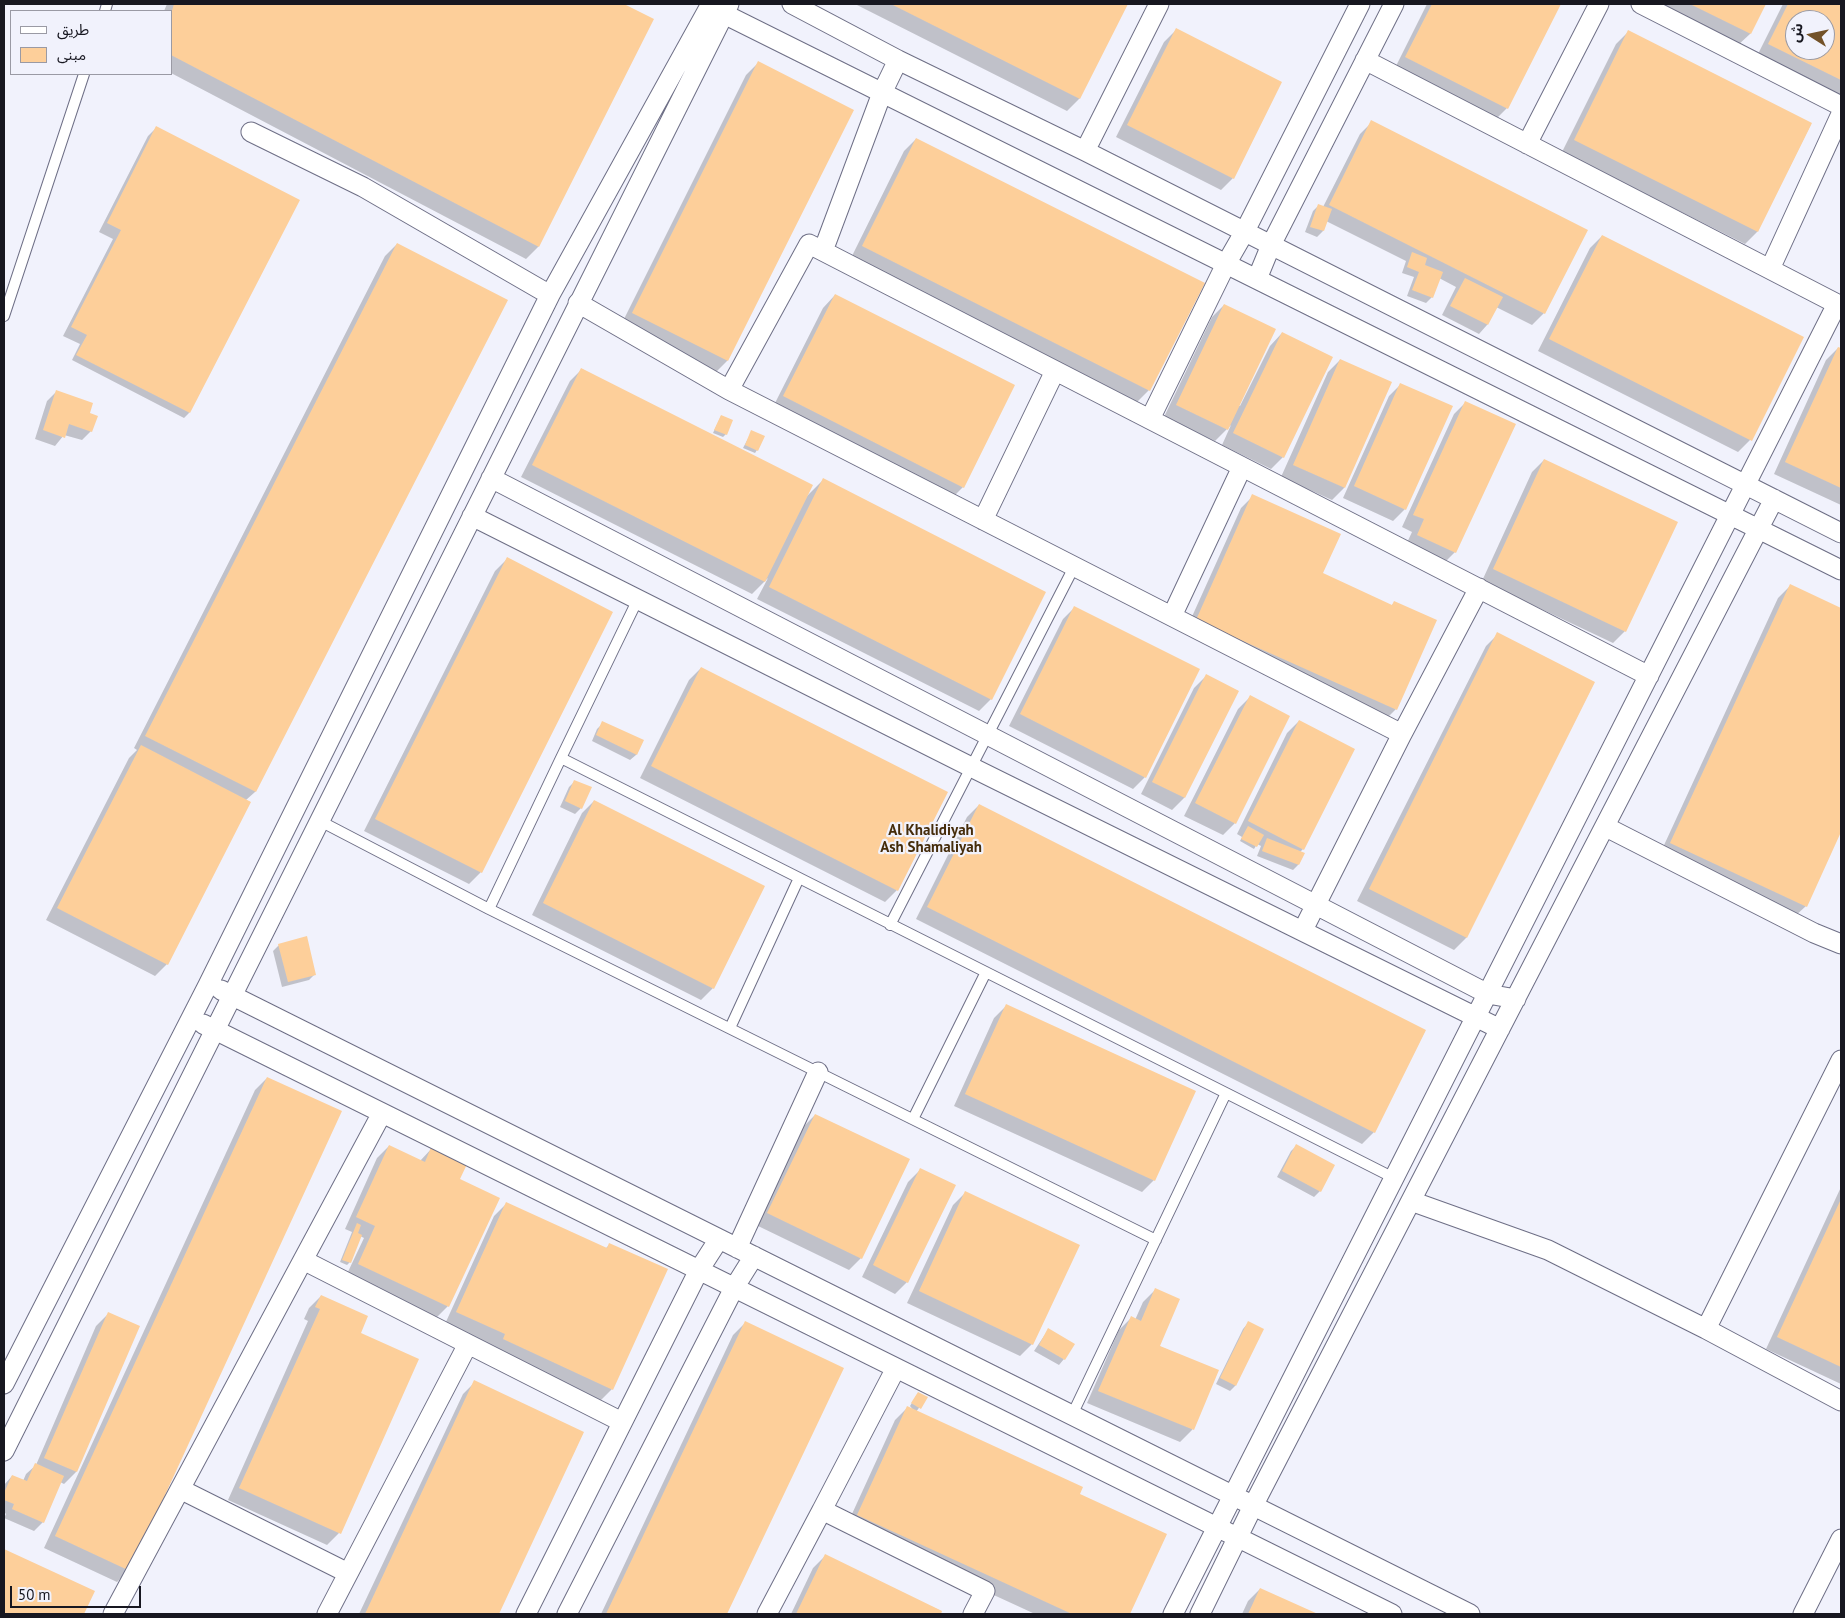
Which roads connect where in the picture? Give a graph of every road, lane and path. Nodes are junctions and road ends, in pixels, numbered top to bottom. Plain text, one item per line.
1 (792, 4) edge
2 (1159, 4) edge
3 (1360, 4) edge
4 (1394, 4) edge
5 (1599, 4) edge
6 (1640, 4) edge
7 (721, 7) edge
8 (898, 60) junction
9 (1366, 60) junction
10 (84, 75) edge
11 (882, 93) junction
12 (1841, 106) edge
13 (1841, 114) edge
14 (251, 132) dead end
15 (1527, 144) junction
16 (1085, 151) junction
17 (1245, 231) junction
18 (1271, 245) junction
19 (823, 251) junction
20 (1226, 264) junction
21 (1770, 269) junction
22 (1257, 279) junction
23 (550, 295) junction
24 (578, 303) junction
25 (1839, 305) edge
26 (4, 316) edge
27 (1056, 370) junction
28 (729, 390) junction
29 (1150, 419) junction
30 (1242, 466) junction
31 (491, 478) junction
32 (1746, 485) junction
33 (1774, 499) junction
34 (1731, 515) junction
35 (472, 516) junction
36 (984, 520) junction
37 (1759, 529) junction
38 (1841, 533) edge
39 (1074, 566) junction
40 (1841, 570) edge
41 (1479, 588) junction
42 (638, 599) junction
43 (1172, 616) junction
44 (1649, 676) junction
45 (1402, 734) junction
46 (990, 735) junction
47 (561, 758) junction
48 (971, 767) junction
49 (320, 821) junction
50 (1606, 827) junction
51 (799, 878) junction
52 (1316, 904) junction
53 (489, 909) junction
54 (890, 925) junction
55 (1303, 930) junction
56 (1841, 944) edge
57 (986, 972) junction
58 (208, 984) junction
59 (1488, 994) junction
60 (232, 996) junction
61 (1516, 999) junction
62 (1476, 1016) junction
63 (191, 1018) junction
64 (730, 1028) junction
65 (1500, 1029) junction
66 (215, 1030) junction
67 (1841, 1060) edge
68 (818, 1072) junction
69 (1226, 1093) junction
70 (382, 1113) junction
71 (913, 1119) junction
72 (1394, 1178) junction
73 (1411, 1201) junction
74 (719, 1239) junction
75 (1156, 1240) junction
76 (745, 1252) junction
77 (303, 1260) junction
78 (699, 1270) junction
79 (734, 1288) junction
80 (1706, 1330) junction
81 (468, 1344) junction
82 (896, 1368) junction
83 (4, 1384) edge
84 (1841, 1401) edge
85 (1072, 1415) junction
86 (622, 1422) junction
87 (4, 1452) edge
88 (180, 1489) junction
89 (1233, 1496) junction
90 (1253, 1506) junction
91 (822, 1510) junction
92 (1217, 1528) junction
93 (1238, 1538) junction
94 (1841, 1539) edge
95 (348, 1573) junction
96 (113, 1614) edge
97 (327, 1614) edge
98 (526, 1614) edge
99 (567, 1614) edge
100 (767, 1614) edge
101 (973, 1614) edge
102 (1172, 1614) edge
103 (1200, 1614) edge
104 (1392, 1614) edge
105 (1470, 1614) edge
106 (1803, 1614) edge

1 - 8 street
2 - 16 street
3 - 17 street
4 - 9 street
5 - 15 street
6 - 12 street
7 - 11 street
7 - 23 street
7 - 24 street
8 - 11 street
8 - 16 street
9 - 15 street
9 - 18 street
10 - 26 lane
11 - 19 street
11 - 20 street
13 - 21 street
14 - 23 street
15 - 21 street
16 - 17 street
17 - 18 street
17 - 20 street
18 - 22 street
18 - 32 street
19 - 27 street
19 - 28 street
20 - 22 street
20 - 29 street
21 - 25 street
22 - 34 street
23 - 58 street
24 - 28 street
24 - 31 street
25 - 32 street
27 - 29 street
27 - 36 street
28 - 36 street
29 - 30 street
30 - 41 street
30 - 43 street
31 - 35 street
31 - 46 street
32 - 33 street
32 - 34 street
33 - 37 street
33 - 38 street
34 - 37 street
34 - 44 street
35 - 42 street
35 - 49 street
36 - 39 street
37 - 40 street
37 - 50 street
39 - 43 street
39 - 46 lane
41 - 44 street
41 - 45 street
42 - 47 lane
42 - 48 street
43 - 45 street
44 - 59 street
45 - 52 street
46 - 48 lane
46 - 52 street
47 - 51 lane
47 - 53 lane
48 - 54 lane
48 - 55 street
49 - 53 lane
49 - 60 street
50 - 56 street
50 - 61 street
51 - 54 lane
51 - 64 lane
52 - 55 street
52 - 59 street
53 - 64 lane
54 - 57 lane
55 - 62 street
57 - 69 lane
57 - 71 lane
58 - 60 street
58 - 63 street
59 - 61 street
59 - 62 street
60 - 66 street
60 - 74 street
61 - 65 street
62 - 65 street
62 - 72 street
63 - 66 street
63 - 83 street
64 - 68 lane
65 - 73 street
66 - 70 street
66 - 87 street
67 - 80 street
68 - 71 lane
68 - 76 street
69 - 72 lane
69 - 75 lane
70 - 77 street
70 - 78 street
71 - 75 lane
72 - 89 street
73 - 80 street
73 - 90 street
74 - 76 street
74 - 78 street
75 - 85 lane
76 - 79 street
76 - 85 street
77 - 81 street
77 - 88 street
78 - 79 street
78 - 86 street
79 - 82 street
79 - 99 street
80 - 84 street
81 - 86 street
81 - 95 street
82 - 91 street
82 - 92 street
85 - 89 street
86 - 98 street
88 - 95 street
88 - 96 street
89 - 90 street
89 - 92 street
90 - 93 street
90 - 105 street
91 - 100 street
91 - 101 street
92 - 93 street
92 - 102 street
93 - 103 street
93 - 104 street
94 - 106 street
95 - 97 street

